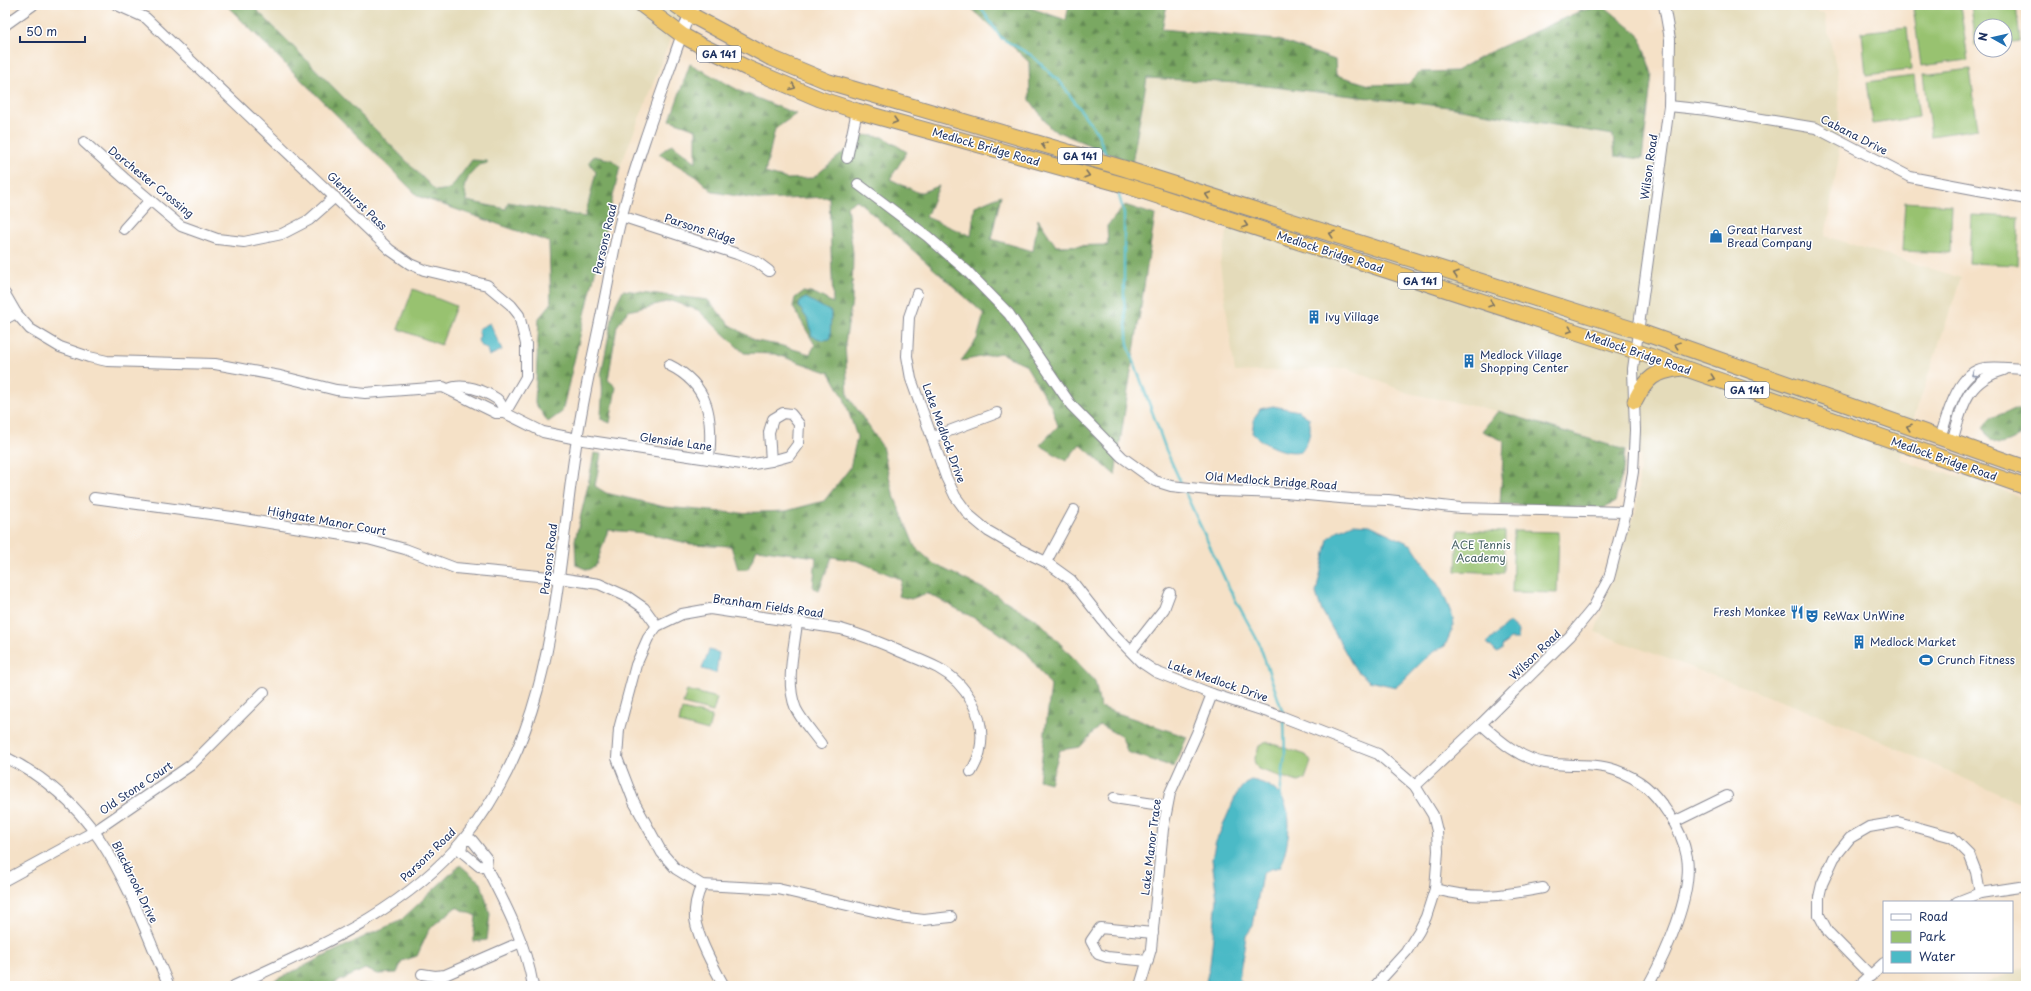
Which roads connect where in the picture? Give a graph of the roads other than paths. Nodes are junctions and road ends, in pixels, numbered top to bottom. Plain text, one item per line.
1 (33, 5) edge
2 (117, 5) edge
3 (642, 5) edge
4 (676, 5) edge
5 (1664, 5) edge
6 (692, 10) edge
7 (5, 25) edge
8 (682, 35) junction
9 (1669, 106) junction
10 (857, 111) junction
11 (84, 142) dead end
12 (847, 158) dead end
13 (858, 184) dead end
14 (335, 197) junction
15 (2026, 199) edge
16 (150, 200) junction
17 (621, 216) junction
18 (124, 229) dead end
19 (769, 271) dead end
20 (5, 294) edge
21 (917, 294) dead end
22 (16, 313) junction
23 (5, 319) edge
24 (1638, 331) junction
25 (1635, 351) junction
26 (669, 365) dead end
27 (1682, 367) junction
28 (2008, 369) junction
29 (2026, 369) edge
30 (1634, 401) junction
31 (1952, 402) junction
32 (1962, 405) junction
33 (1810, 412) junction
34 (505, 413) junction
35 (997, 413) dead end
36 (933, 438) junction
37 (577, 439) junction
38 (1946, 440) junction
39 (1941, 457) junction
40 (709, 459) junction
41 (771, 461) junction
42 (2026, 468) edge
43 (2026, 477) edge
44 (2026, 487) edge
45 (94, 498) dead end
46 (1074, 510) dead end
47 (1626, 512) junction
48 (1046, 562) junction
49 (560, 578) junction
50 (1170, 593) dead end
51 (797, 623) junction
52 (657, 626) junction
53 (1131, 650) junction
54 (264, 692) dead end
55 (1212, 694) junction
56 (1481, 724) junction
57 (821, 744) dead end
58 (5, 757) edge
59 (971, 772) dead end
60 (1415, 786) junction
61 (1727, 796) dead end
62 (1114, 798) dead end
63 (1167, 806) junction
64 (1674, 822) junction
65 (95, 831) junction
66 (463, 840) junction
67 (5, 880) edge
68 (702, 885) junction
69 (2026, 886) edge
70 (1543, 888) dead end
71 (1434, 889) junction
72 (1980, 893) junction
73 (1960, 901) edge
74 (951, 917) dead end
75 (1153, 933) junction
76 (521, 942) junction
77 (1148, 961) junction
78 (1883, 964) edge
79 (422, 974) dead end
80 (1871, 976) junction
81 (170, 986) edge
82 (234, 986) edge
83 (533, 986) edge
84 (724, 986) edge
85 (1140, 986) edge
86 (1375, 986) edge
87 (1648, 986) edge
88 (1859, 986) edge

1 - 7 street
2 - 14 street, Glenhurst Pass
3 - 8 highway, Medlock Bridge Road / GA 141
4 - 6 highway, Medlock Bridge Road / GA 141
5 - 9 street, Wilson Road
6 - 8 street, Parsons Road
24 -> 6 highway, Medlock Bridge Road / GA 141
8 -> 10 highway, Medlock Bridge Road / GA 141
8 - 17 street, Parsons Road
9 - 15 street, Cabana Drive
9 - 24 street, Wilson Road
10 - 12 street
10 -> 25 highway, Medlock Bridge Road / GA 141
11 - 16 street, Dorchester Crossing
13 - 47 street, Old Medlock Bridge Road
14 - 16 street, Dorchester Crossing
14 - 34 street, Glenhurst Pass
16 - 18 street
17 - 19 street, Parsons Ridge
17 - 37 street, Parsons Road
20 - 22 street
21 - 36 street, Lake Medlock Drive
22 - 23 street
22 - 34 street
24 - 25 street
38 -> 24 highway, Medlock Bridge Road / GA 141
25 - 27 highway, Medlock Bridge Road / GA 141
25 - 30 street
26 - 40 street
27 - 30 highway
27 -> 33 highway, Medlock Bridge Road / GA 141
28 - 29 street
28 -> 31 street
28 - 32 street
30 - 47 street
31 - 32 street
31 - 38 street
32 - 38 street
33 - 38 highway
33 - 39 highway, Medlock Bridge Road / GA 141
34 - 37 street
35 - 36 street
36 - 48 street, Lake Medlock Drive
37 - 40 street, Glenside Lane
37 - 49 street, Parsons Road
38 - 42 highway, Medlock Bridge Road / GA 141
39 - 43 highway
39 - 44 highway, Medlock Bridge Road / GA 141
40 - 41 street, Glenside Lane
41 - 41 street, Glenside Lane
45 - 49 street, Highgate Manor Court
46 - 48 street
47 - 56 street, Wilson Road
48 - 53 street, Lake Medlock Drive
49 - 52 street, Highgate Manor Court
49 - 66 street, Parsons Road
50 - 53 street
51 - 52 street, Branham Fields Road
51 - 57 street
51 - 59 street, Branham Fields Road
52 - 68 street
53 - 55 street, Lake Medlock Drive
54 - 65 street, Old Stone Court
55 - 60 street, Lake Medlock Drive
55 - 63 street, Lake Manor Trace
56 - 60 street, Wilson Road
56 - 64 street
58 - 65 street, Blackbrook Drive
60 - 71 street, Lake Medlock Drive
61 - 64 street
62 - 63 street
63 - 75 street, Lake Manor Trace
64 - 87 street
65 - 67 street, Old Stone Court
65 - 81 street, Blackbrook Drive
66 - 76 street
66 - 82 street, Parsons Road
68 - 74 street
68 - 84 street
69 - 72 street
70 - 71 street
71 - 86 street, Lake Medlock Drive
72 - 73 street
72 - 80 street
75 - 77 street, Lake Manor Trace
75 - 77 street
76 - 79 street
76 - 83 street
77 - 85 street, Lake Manor Trace
78 - 80 street
80 - 88 street

